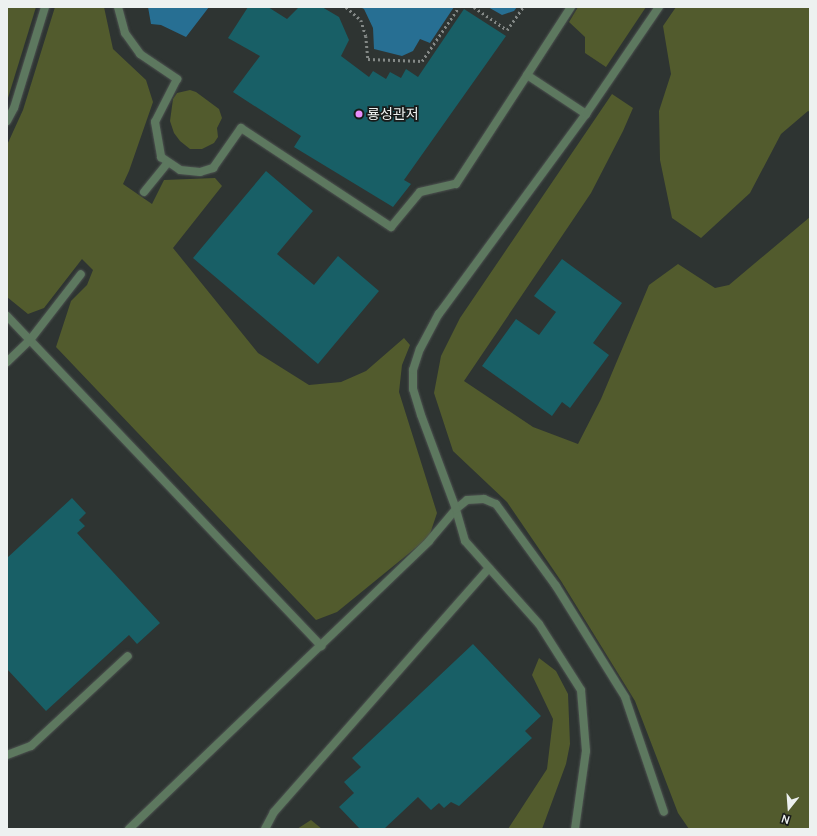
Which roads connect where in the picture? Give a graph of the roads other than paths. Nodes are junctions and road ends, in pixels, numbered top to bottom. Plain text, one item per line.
1 (45, 7) edge
2 (118, 7) edge
3 (571, 7) edge
4 (658, 7) edge
5 (527, 75) junction
6 (586, 114) junction
7 (7, 122) edge
8 (168, 162) junction
9 (144, 192) dead end
10 (81, 274) dead end
11 (7, 316) edge
12 (30, 340) junction
13 (7, 362) edge
14 (456, 508) junction
15 (489, 568) junction
16 (321, 646) junction
17 (128, 656) dead end
18 (7, 755) edge
19 (664, 812) dead end
20 (129, 829) edge
21 (265, 829) edge
22 (575, 829) edge

1 - 7 lane
2 - 8 lane
3 - 5 lane
4 - 6 lane
5 - 6 lane
5 - 8 lane
6 - 14 lane
8 - 9 lane
10 - 12 lane
11 - 12 lane
12 - 13 lane
12 - 16 lane
14 - 15 lane
14 - 16 lane
14 - 19 lane
15 - 21 lane
15 - 22 lane
16 - 20 lane
17 - 18 lane

